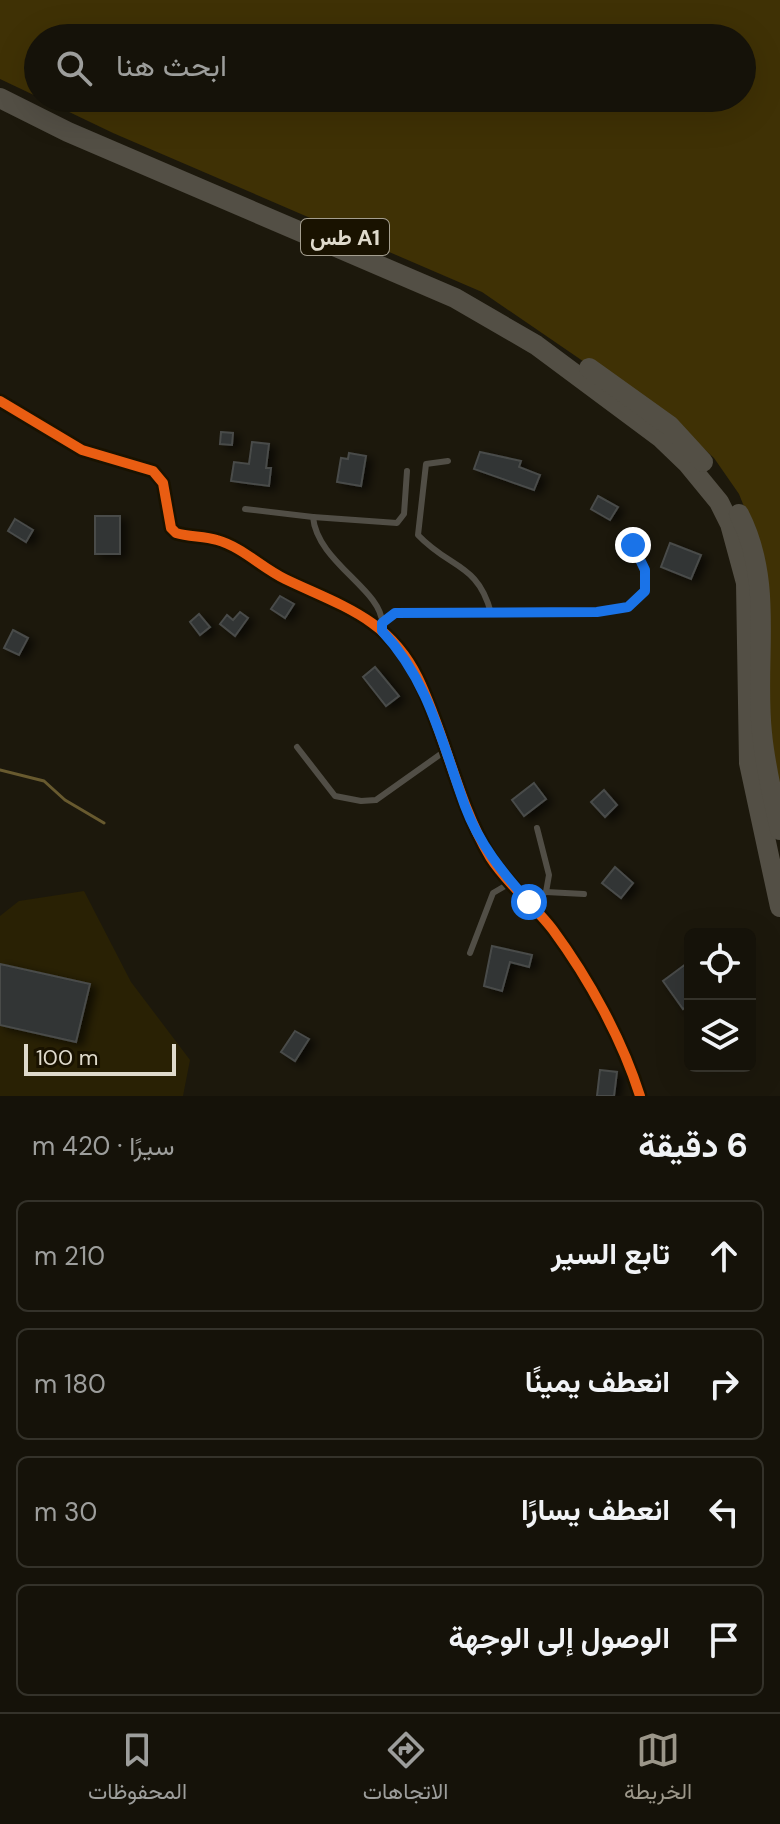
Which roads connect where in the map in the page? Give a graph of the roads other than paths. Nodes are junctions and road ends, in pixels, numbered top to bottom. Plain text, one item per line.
1 (0, 83) edge
2 (24, 95) edge
3 (0, 98) edge
4 (24, 110) edge
5 (28, 112) edge
6 (59, 112) edge
7 (0, 401) edge
8 (448, 461) dead end
9 (407, 471) dead end
10 (245, 509) dead end
11 (313, 517) junction
12 (625, 532) dead end
13 (491, 613) junction
14 (382, 627) junction
15 (297, 747) dead end
16 (448, 749) junction
17 (537, 828) dead end
18 (780, 830) edge
19 (512, 882) junction
20 (546, 892) junction
21 (584, 894) dead end
22 (529, 902) junction
23 (780, 907) edge
24 (470, 953) dead end
25 (640, 1096) edge

1 - 2 highway, طس A1
3 - 4 highway, طس A1
5 - 23 highway, طس A1
6 - 18 highway, طس A1
7 - 14 street
8 - 13 lane
9 - 11 lane
10 - 11 lane
11 - 14 lane
12 - 13 lane
13 - 14 lane
14 - 16 street
15 - 16 lane
16 - 19 street
17 - 20 lane
19 - 22 street
19 - 24 lane
20 - 21 lane
20 - 22 lane
22 - 25 street

